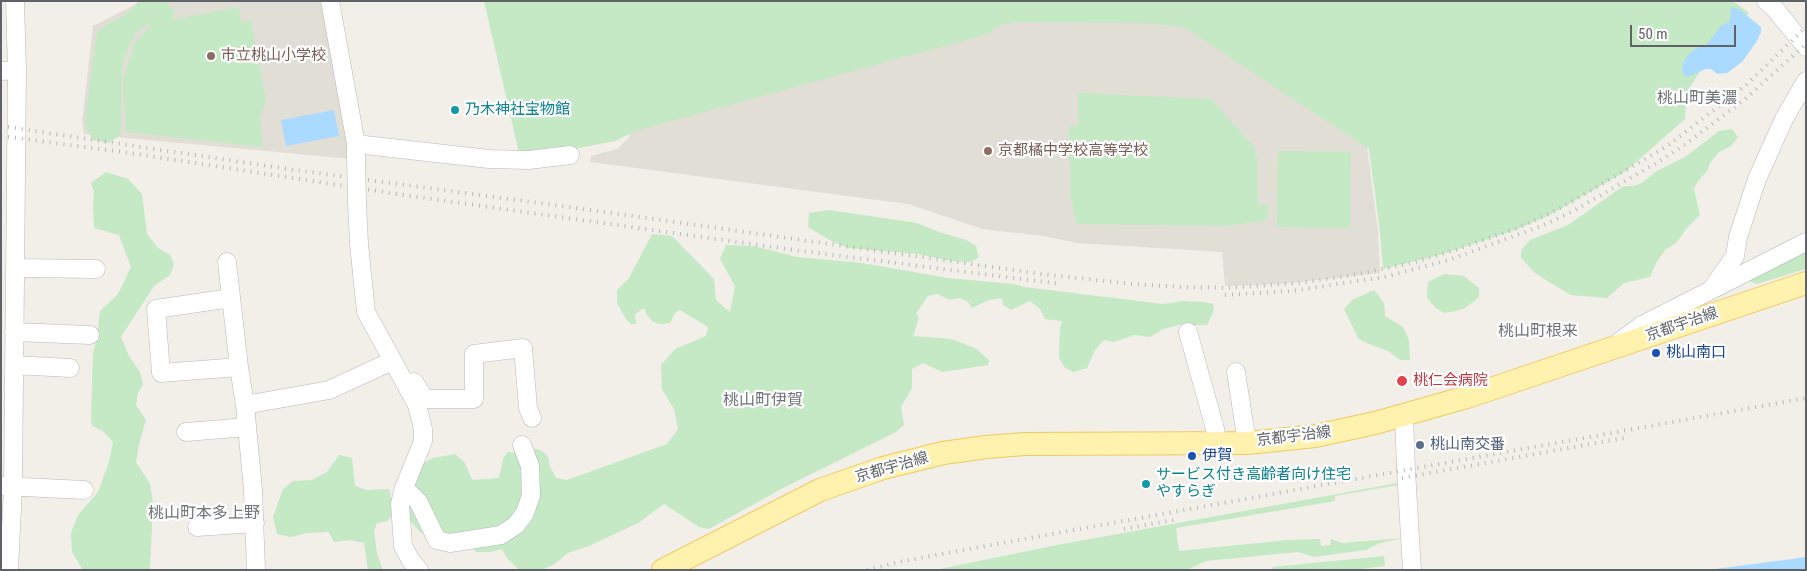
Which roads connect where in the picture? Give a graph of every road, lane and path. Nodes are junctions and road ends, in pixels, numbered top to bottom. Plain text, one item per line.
1 (15, 1) edge
2 (330, 1) edge
3 (1766, 1) edge
4 (1806, 47) edge
5 (9, 71) edge
6 (1806, 81) edge
7 (356, 149) junction
8 (570, 155) dead end
9 (9, 178) edge
10 (1806, 242) edge
11 (227, 262) dead end
12 (15, 268) junction
13 (96, 269) dead end
14 (1806, 283) edge
15 (1711, 290) junction
16 (231, 298) junction
17 (14, 332) junction
18 (1188, 332) dead end
19 (90, 335) dead end
20 (1608, 350) junction
21 (392, 361) junction
22 (14, 365) junction
23 (239, 367) junction
24 (70, 368) dead end
25 (1236, 372) dead end
26 (403, 380) junction
27 (245, 405) junction
28 (1404, 415) junction
29 (532, 418) dead end
30 (247, 427) junction
31 (186, 432) dead end
32 (1217, 443) junction
33 (1247, 443) junction
34 (522, 445) dead end
35 (7, 487) edge
36 (404, 488) junction
37 (84, 490) dead end
38 (254, 524) junction
39 (197, 527) dead end
40 (6, 535) edge
41 (1412, 564) edge
42 (10, 570) edge
43 (256, 570) edge
44 (419, 570) edge
45 (664, 570) edge

1 - 5 street
2 - 7 street
3 - 4 street
5 - 9 street
6 - 15 street
7 - 8 street
7 - 21 street, bridge
9 - 12 street
10 - 15 street
11 - 16 street
12 - 13 street
12 - 17 street
14 - 20 main road, 京都宇治線
15 - 20 street
16 - 23 street
16 - 23 street
17 - 19 street
17 - 22 street
18 - 32 street
20 - 28 main road, 京都宇治線
21 - 26 street
21 - 27 street
22 - 24 street
22 - 35 street
23 - 27 street
25 - 33 street
26 - 29 street
26 - 36 street
27 - 30 street
28 - 33 main road, 京都宇治線
28 - 41 street
30 - 31 street
30 - 38 street
32 - 33 main road, 京都宇治線
32 - 45 main road, 京都宇治線
34 - 36 street
35 - 37 street
35 - 40 street
36 - 44 street
38 - 39 street
38 - 43 street
40 - 42 street

